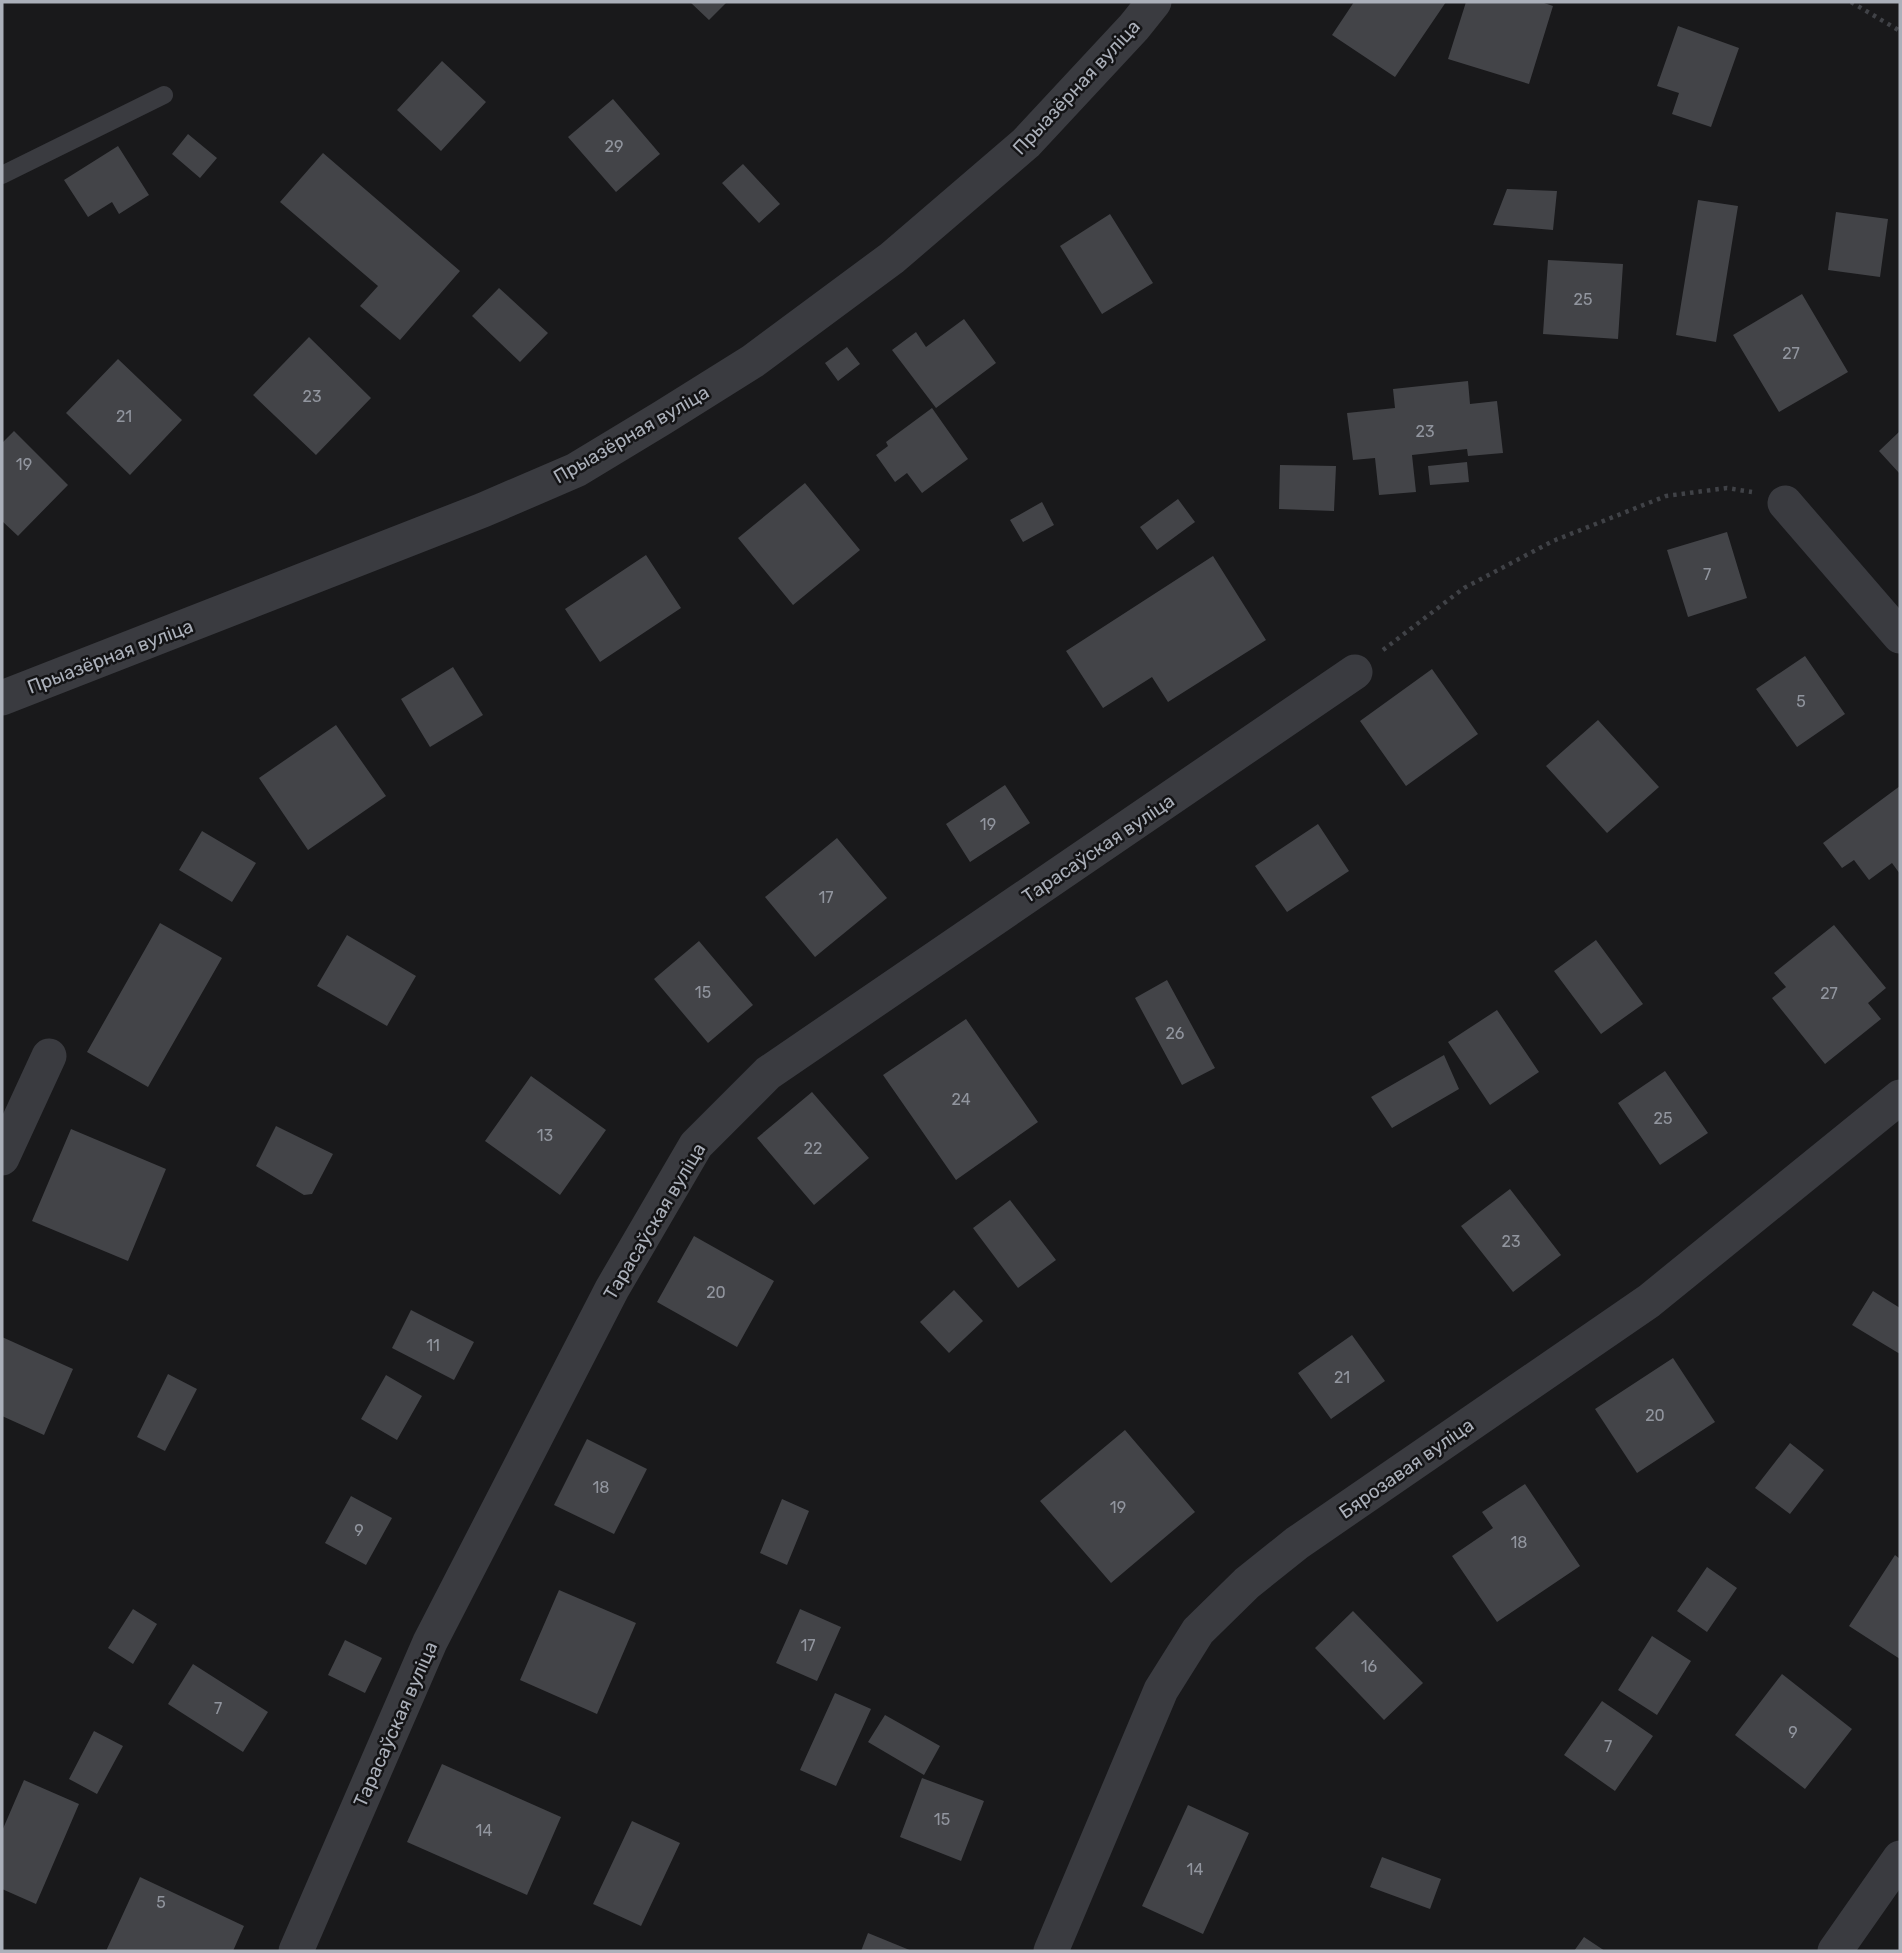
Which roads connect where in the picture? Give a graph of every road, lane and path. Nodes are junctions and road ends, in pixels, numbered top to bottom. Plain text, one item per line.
1 (1154, 2) edge
2 (1851, 2) edge
3 (1900, 31) edge
4 (164, 95) dead end
5 (2, 175) edge
6 (1785, 503) joint
7 (1900, 636) edge
8 (1355, 672) joint
9 (2, 698) edge
10 (49, 1056) dead end
11 (1900, 1097) edge
12 (2, 1158) edge
13 (1900, 1858) edge
14 (296, 1951) edge
15 (1051, 1951) edge
16 (1836, 1951) edge

1 - 9 street, Прыазёрная вуліца
2 - 3 path
4 - 5 lane
6 - 7 street
6 - 8 path
8 - 14 street, Тарасаўская вуліца
10 - 12 street
11 - 15 street, Бярозавая вуліца
13 - 16 street

